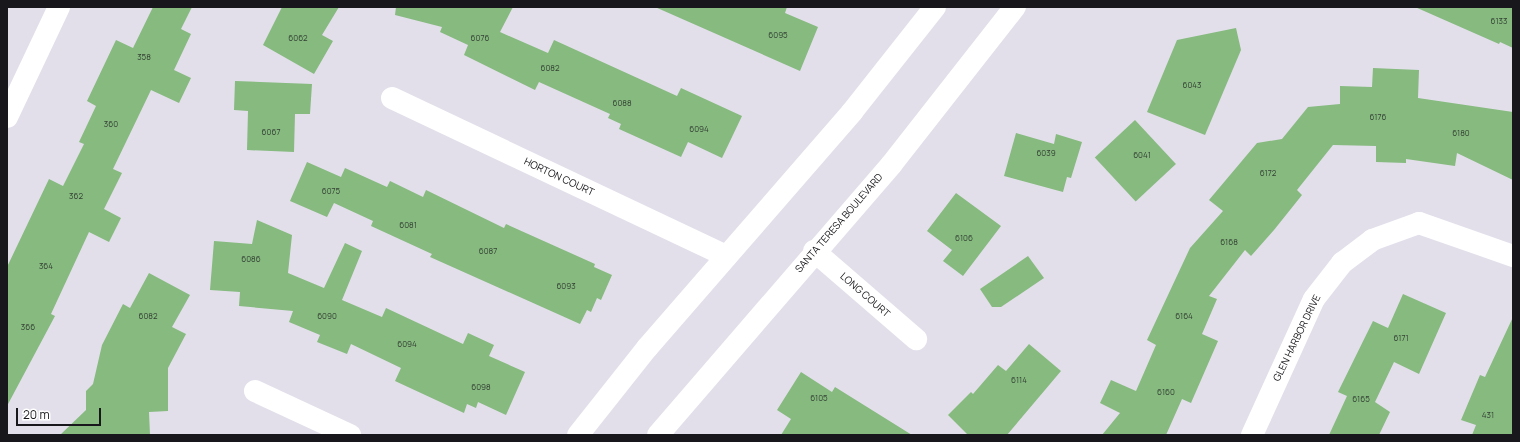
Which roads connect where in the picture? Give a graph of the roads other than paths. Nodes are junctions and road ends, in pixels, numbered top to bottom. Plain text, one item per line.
1 (59, 7) edge
2 (935, 7) edge
3 (1015, 7) edge
4 (392, 98) dead end
5 (7, 117) edge
6 (814, 251) junction
7 (727, 256) junction
8 (1513, 256) edge
9 (916, 340) dead end
10 (255, 391) dead end
11 (350, 435) edge
12 (578, 435) edge
13 (658, 435) edge
14 (1252, 435) edge

1 - 5 street
2 - 7 street
3 - 6 street, SANTA TERESA BOULEVARD
4 - 7 street, HORTON COURT
6 - 9 street, LONG COURT
6 - 13 street, SANTA TERESA BOULEVARD
7 - 12 street
8 - 14 street, GLEN HARBOR DRIVE
10 - 11 street

